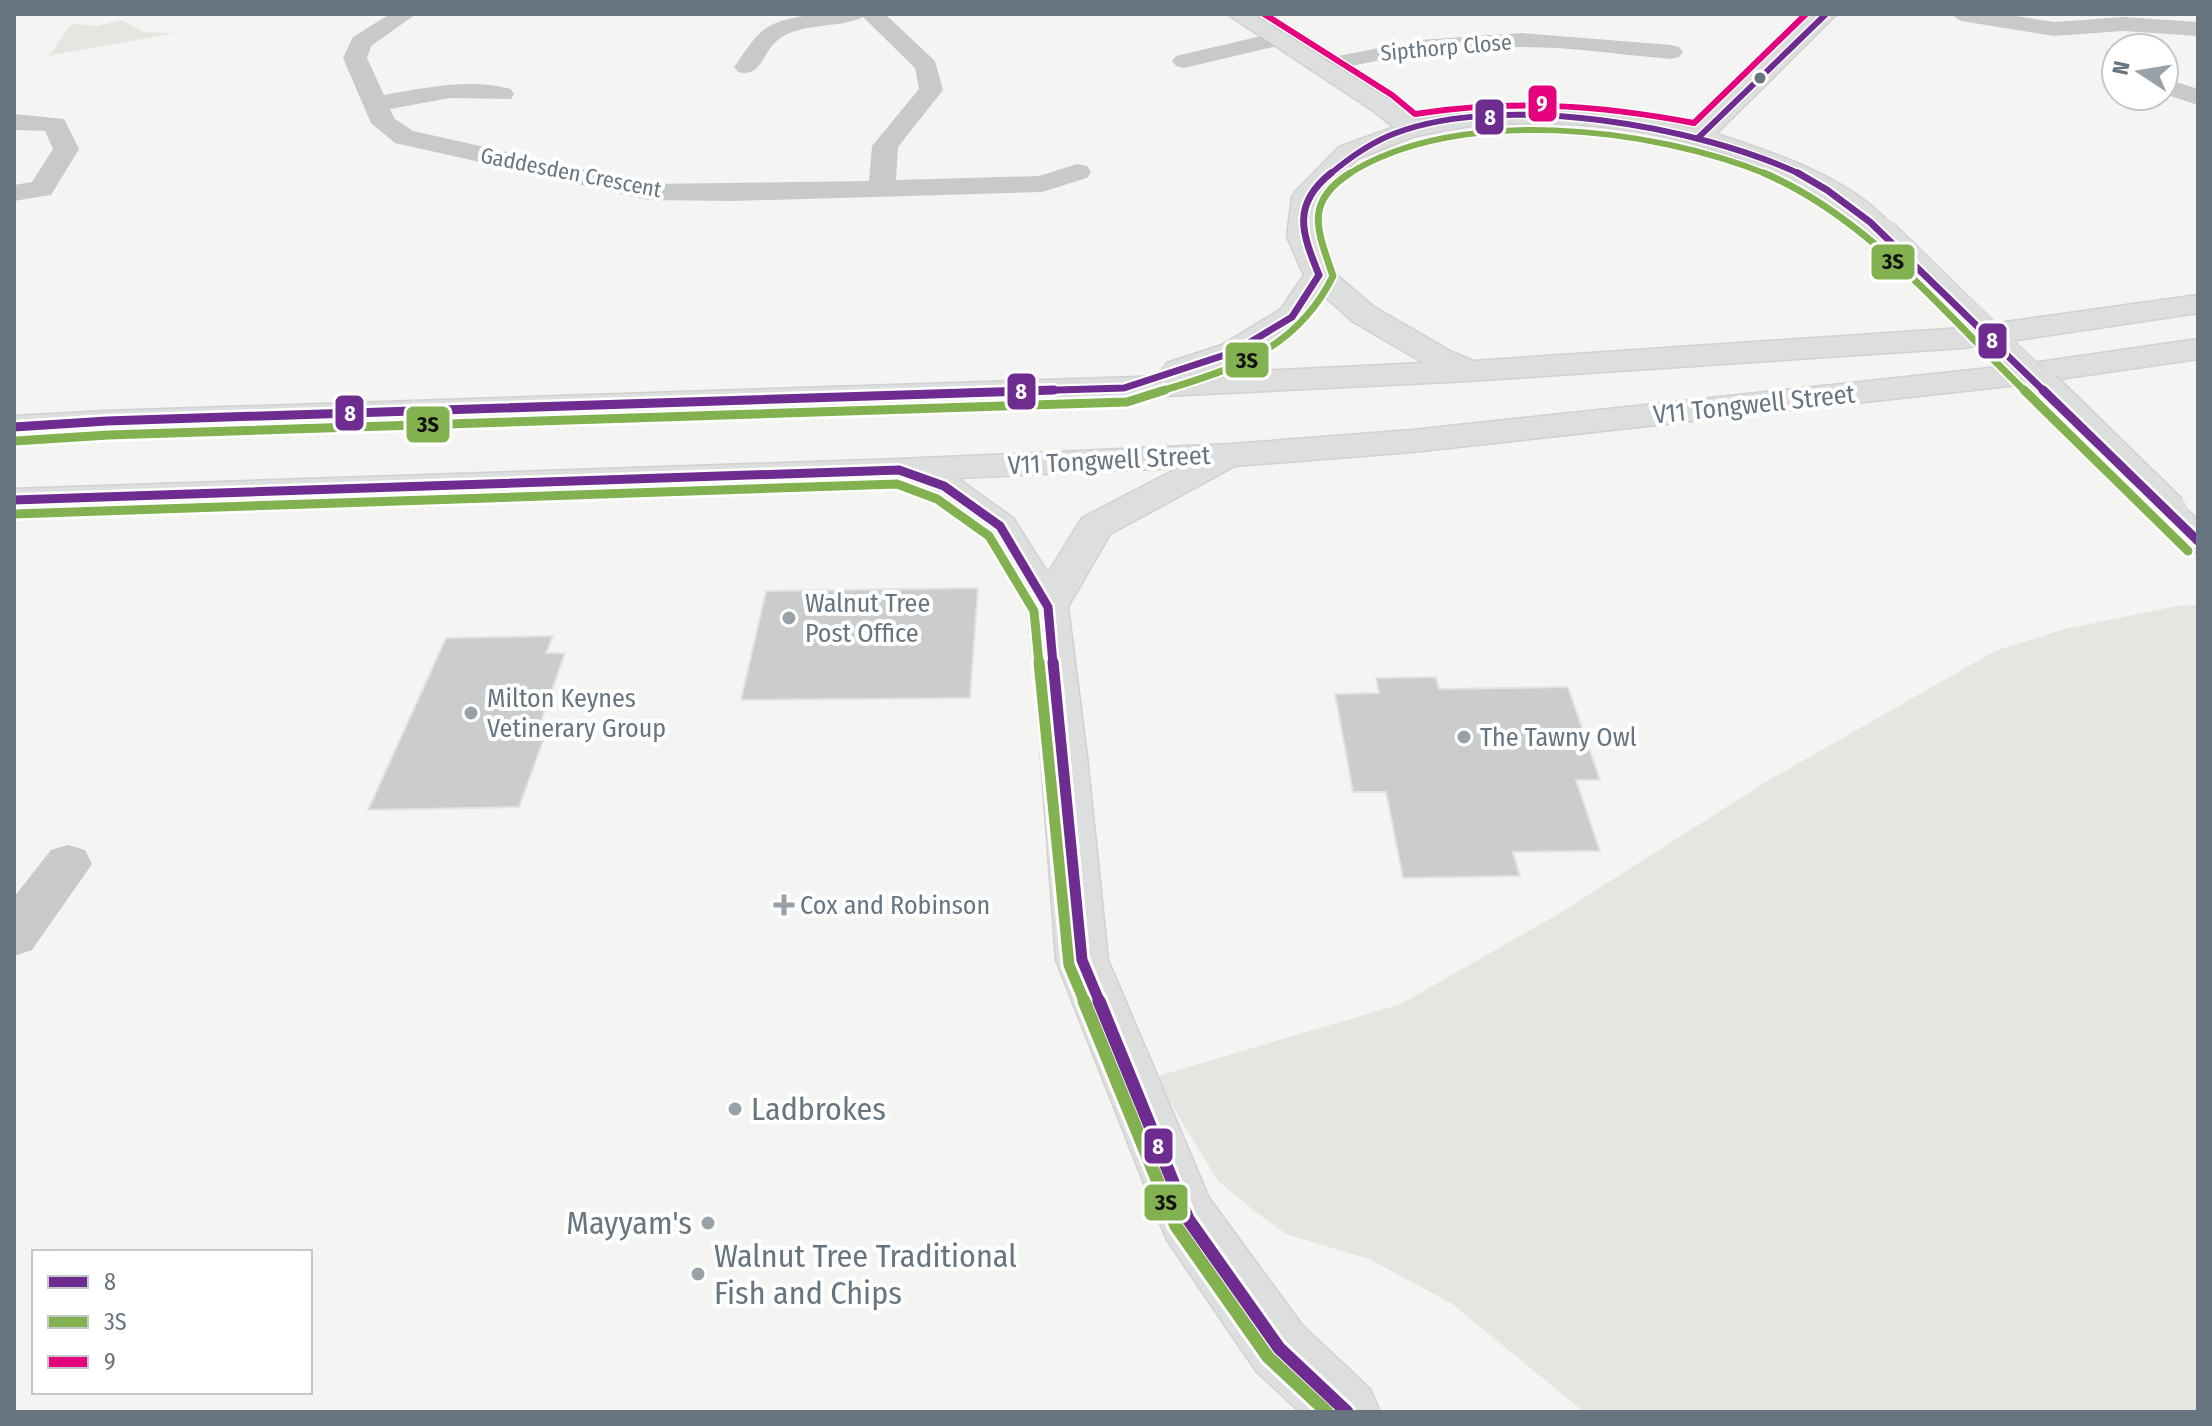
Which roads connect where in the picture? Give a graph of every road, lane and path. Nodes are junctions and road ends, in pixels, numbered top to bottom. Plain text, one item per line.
1 (405, 14) edge
2 (854, 14) edge
3 (872, 14) edge
4 (1238, 14) edge
5 (1826, 14) edge
6 (1961, 14) edge
7 (2054, 29) junction
8 (2198, 29) edge
9 (1278, 39) junction
10 (2091, 47) dead end
11 (1671, 52) dead end
12 (1184, 61) dead end
13 (1320, 66) junction
14 (746, 67) dead end
15 (502, 94) dead end
16 (374, 104) junction
17 (14, 122) edge
18 (1411, 129) junction
19 (1698, 138) junction
20 (1077, 172) dead end
21 (882, 189) junction
22 (14, 193) edge
23 (1319, 275) junction
24 (2198, 304) edge
25 (2198, 349) edge
26 (1469, 371) junction
27 (1124, 388) junction
28 (14, 427) edge
29 (1232, 455) junction
30 (899, 470) junction
31 (14, 500) edge
32 (2198, 541) edge
33 (1048, 607) junction
34 (68, 864) dead end
35 (14, 935) edge
36 (1347, 1412) edge

1 - 16 street, Gaddesden Crescent
2 - 14 street
3 - 21 street
4 - 9 main road
5 - 19 main road
6 - 7 street
7 - 8 street
7 - 10 street
9 - 12 street
9 - 13 main road
11 - 13 street, Sipthorp Close
13 - 18 main road
15 - 16 street
16 - 21 street, Gaddesden Crescent
17 - 22 street
18 - 19 main road
18 - 23 main road
19 - 32 main road, bridge
20 - 21 street, Gaddesden Crescent
23 - 26 main road
23 - 27 main road
24 - 26 main road, V11 Tongwell Street
25 - 29 main road, V11 Tongwell Street
26 - 27 main road, V11 Tongwell Street
27 - 28 main road, V11 Tongwell Street
29 - 30 main road, V11 Tongwell Street
29 - 33 main road
30 - 31 main road, V11 Tongwell Street
30 - 33 main road
33 - 36 main road
34 - 35 street

